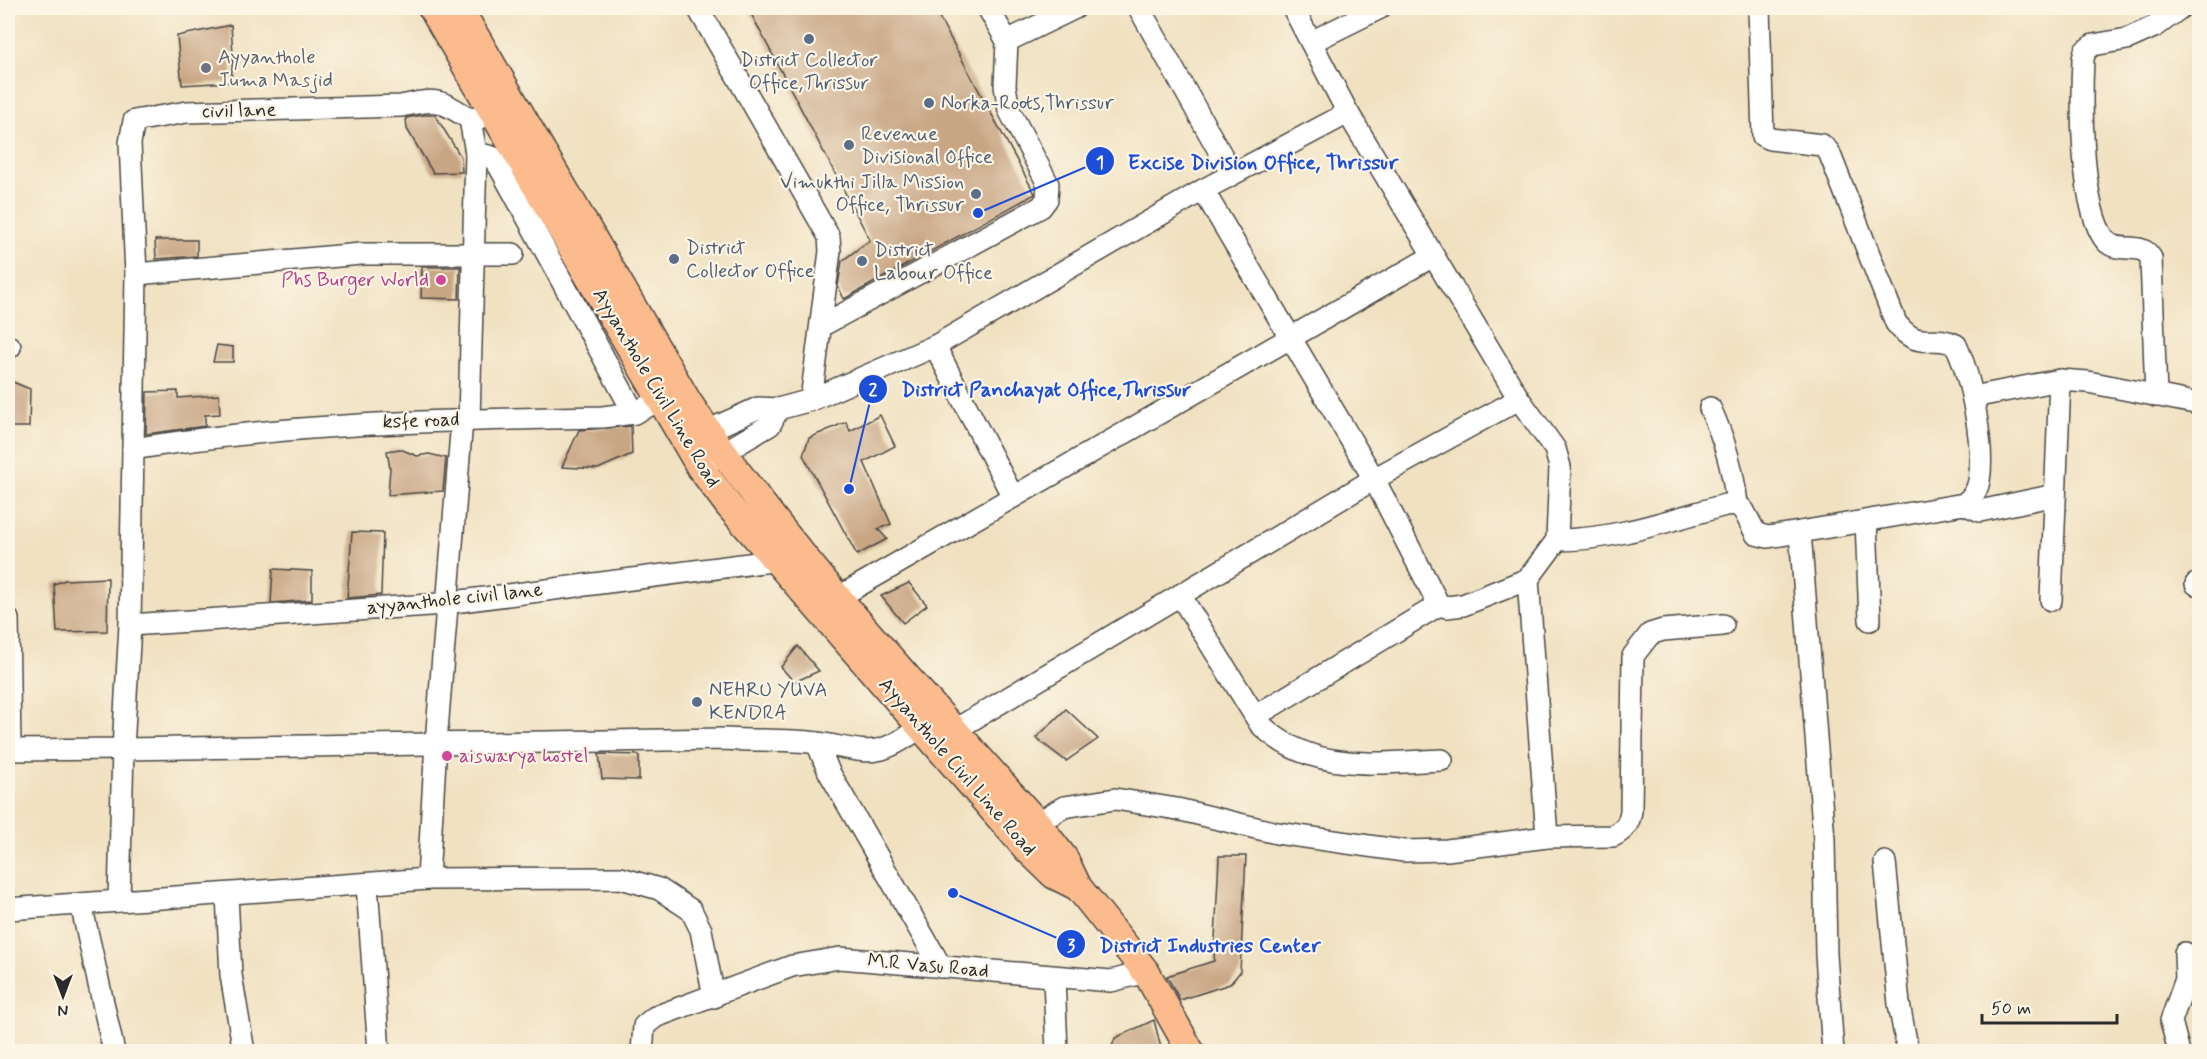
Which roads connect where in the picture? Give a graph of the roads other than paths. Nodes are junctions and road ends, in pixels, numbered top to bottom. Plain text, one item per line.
1 (432, 8) edge
2 (459, 8) edge
3 (698, 8) edge
4 (988, 8) edge
5 (1075, 8) edge
6 (1139, 8) edge
7 (1293, 8) edge
8 (1380, 8) edge
9 (1759, 8) edge
10 (2181, 8) edge
11 (1007, 41) junction
12 (1311, 42) junction
13 (489, 105) junction
14 (1348, 113) junction
15 (476, 153) junction
16 (1232, 174) junction
17 (1203, 190) junction
18 (473, 254) junction
19 (513, 254) dead end
20 (1433, 256) junction
21 (136, 274) junction
22 (820, 326) junction
23 (1290, 339) junction
24 (935, 346) junction
25 (2060, 380) junction
26 (2156, 396) junction
27 (1973, 397) junction
28 (811, 399) junction
29 (1519, 399) junction
30 (660, 400) junction
31 (2199, 404) edge
32 (1710, 408) dead end
33 (634, 413) junction
34 (466, 420) junction
35 (133, 448) junction
36 (704, 449) junction
37 (1374, 479) junction
38 (2055, 495) junction
39 (1013, 497) junction
40 (1737, 504) junction
41 (1964, 504) junction
42 (1866, 521) junction
43 (1800, 532) junction
44 (1557, 540) junction
45 (778, 560) junction
46 (1528, 579) junction
47 (1180, 595) junction
48 (837, 598) junction
49 (2050, 600) dead end
50 (449, 602) junction
51 (1438, 605) junction
52 (8, 619) edge
53 (1870, 620) dead end
54 (130, 625) junction
55 (1723, 625) dead end
56 (1257, 715) junction
57 (937, 733) junction
58 (436, 743) junction
59 (817, 743) junction
60 (123, 749) junction
61 (9, 750) edge
62 (1442, 760) dead end
63 (1037, 823) junction
64 (1547, 837) junction
65 (1885, 862) dead end
66 (428, 879) junction
67 (367, 885) junction
68 (1078, 887) junction
69 (227, 895) junction
70 (119, 901) junction
71 (81, 904) junction
72 (8, 909) edge
73 (2186, 953) dead end
74 (941, 967) junction
75 (1146, 972) junction
76 (1054, 977) junction
77 (714, 997) junction
78 (114, 1052) edge
79 (244, 1052) edge
80 (379, 1052) edge
81 (642, 1052) edge
82 (1057, 1052) edge
83 (1191, 1052) edge
84 (1833, 1052) edge
85 (1908, 1052) edge
86 (2179, 1052) edge

1 - 13 main road, Ayyanthole Civil Line Road
2 - 13 main road, Ayyanthole Civil Line Road
3 - 22 street
4 - 11 street
5 - 11 street
6 - 16 street
7 - 12 street
8 - 12 street
9 - 27 street
10 - 26 street
11 - 22 street
12 - 14 street
13 - 15 street
13 - 21 street, civil lane
13 - 30 main road, Ayyanthole Civil Line Road
13 - 36 main road, Ayyanthole Civil Line Road
14 - 16 street
14 - 20 street
15 - 18 street
15 - 33 street
16 - 17 street
17 - 23 street
17 - 24 street
18 - 19 street
18 - 21 street
18 - 34 street
20 - 23 street
20 - 29 street
21 - 35 street, civil lane
22 - 28 street
23 - 37 street
23 - 39 street
24 - 28 street
24 - 39 street
25 - 26 street
25 - 27 street
25 - 38 street
26 - 31 street
27 - 41 street
28 - 36 street
29 - 37 street
29 - 44 street
30 - 33 street, ksfe road
30 - 36 main road, Ayyanthole Civil Line Road
32 - 40 street
33 - 34 street, ksfe road
34 - 35 street, ksfe road
34 - 50 street
35 - 54 street, civil lane
36 - 45 main road, Ayyanthole Civil Line Road
36 - 48 main road, Ayyanthole Civil Line Road
37 - 47 street
37 - 51 street
38 - 41 street
38 - 49 street
39 - 48 street
40 - 43 street
40 - 44 street
41 - 42 street
42 - 43 street
42 - 53 street
43 - 84 street
44 - 46 street
45 - 50 street, ayyanthole civil lane
45 - 57 main road, Ayyanthole Civil Line Road
46 - 51 street
46 - 64 street
47 - 56 street
47 - 57 street
48 - 57 main road, Ayyanthole Civil Line Road
50 - 54 street, ayyanthole civil lane
50 - 58 street
51 - 56 street
52 - 61 street
54 - 60 street, civil lane
55 - 64 street
56 - 62 street
57 - 59 street
57 - 63 main road, Ayyanthole Civil Line Road
57 - 68 main road, Ayyanthole Civil Line Road
58 - 59 street
58 - 60 street
58 - 66 street
59 - 74 street
60 - 61 street
60 - 70 street, civil lane
63 - 64 street
63 - 68 main road, Ayyanthole Civil Line Road
65 - 85 street
66 - 67 street
66 - 77 street
67 - 69 street
67 - 80 street
68 - 75 main road, Ayyanthole Civil Line Road
69 - 70 street
69 - 79 street
70 - 71 street
71 - 72 street
71 - 78 street
73 - 86 street
74 - 76 street, M.R Vasu Road
74 - 77 street, M.R Vasu Road
75 - 76 street, M.R Vasu Road
75 - 83 main road, Ayyanthole Civil Line Road
76 - 82 street
77 - 81 street, M.R Vasu Road

